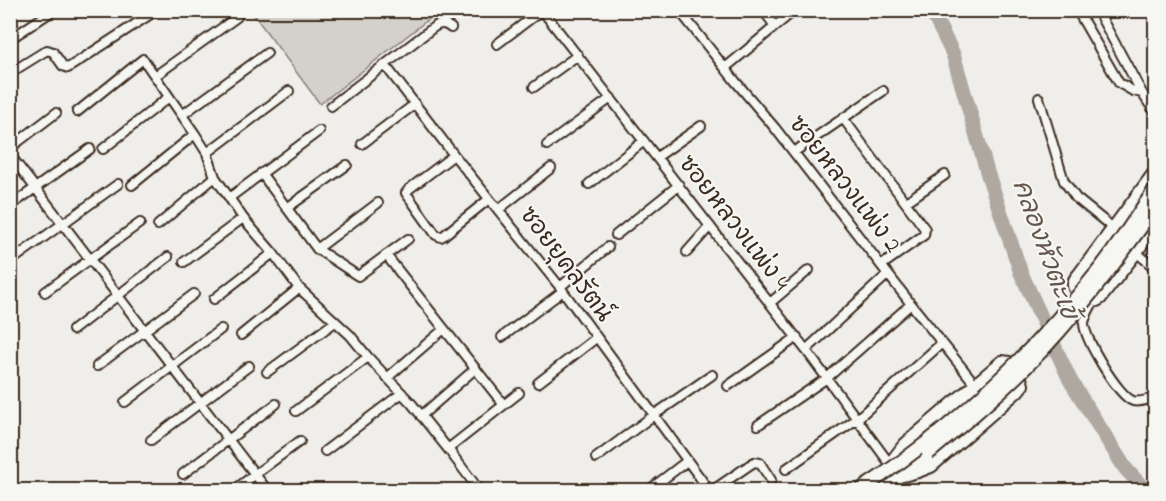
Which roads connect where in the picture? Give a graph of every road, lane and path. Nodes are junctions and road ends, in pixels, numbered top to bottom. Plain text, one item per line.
1 (54, 10) edge
2 (157, 10) edge
3 (542, 10) edge
4 (679, 10) edge
5 (763, 10) edge
6 (795, 10) edge
7 (1077, 10) edge
8 (1097, 10) edge
9 (237, 17) dead end
10 (775, 26) junction
11 (451, 28) dead end
12 (10, 39) edge
13 (497, 44) dead end
14 (267, 53) dead end
15 (578, 55) junction
16 (385, 65) junction
17 (725, 68) junction
18 (10, 73) edge
19 (155, 76) junction
20 (534, 87) dead end
21 (289, 91) dead end
22 (883, 91) dead end
23 (1142, 93) junction
24 (169, 97) junction
25 (611, 98) junction
26 (1039, 98) dead end
27 (1147, 102) junction
28 (415, 104) junction
29 (331, 106) dead end
30 (1155, 106) edge
31 (77, 112) dead end
32 (56, 113) dead end
33 (1155, 114) edge
34 (182, 116) junction
35 (843, 118) junction
36 (701, 126) dead end
37 (319, 131) dead end
38 (195, 134) junction
39 (644, 141) junction
40 (362, 144) dead end
41 (547, 145) dead end
42 (10, 148) edge
43 (90, 149) dead end
44 (104, 149) dead end
45 (794, 152) junction
46 (207, 153) junction
47 (10, 155) edge
48 (454, 155) junction
49 (657, 157) junction
50 (347, 165) dead end
51 (551, 168) dead end
52 (1155, 171) edge
53 (261, 173) junction
54 (945, 175) dead end
55 (215, 177) junction
56 (1155, 178) edge
57 (118, 184) dead end
58 (589, 184) dead end
59 (132, 185) dead end
60 (679, 185) junction
61 (36, 188) junction
62 (1155, 188) edge
63 (229, 198) junction
64 (489, 199) junction
65 (1155, 201) edge
66 (906, 202) junction
67 (378, 203) dead end
68 (10, 206) edge
69 (287, 208) junction
70 (498, 210) junction
71 (1154, 215) edge
72 (243, 218) junction
73 (63, 223) junction
74 (140, 223) dead end
75 (158, 225) dead end
76 (710, 226) junction
77 (1113, 228) junction
78 (616, 235) dead end
79 (408, 239) dead end
80 (608, 248) dead end
81 (317, 249) junction
82 (273, 252) junction
83 (687, 252) dead end
84 (1136, 252) junction
85 (386, 255) junction
86 (168, 257) dead end
87 (15, 258) dead end
88 (90, 259) junction
89 (184, 262) dead end
90 (882, 265) junction
91 (1155, 269) edge
92 (809, 270) dead end
93 (888, 274) junction
94 (299, 288) junction
95 (562, 289) junction
96 (45, 292) dead end
97 (194, 294) dead end
98 (118, 295) junction
99 (214, 298) dead end
100 (1093, 302) junction
101 (770, 303) junction
102 (911, 304) junction
103 (335, 322) junction
104 (221, 328) dead end
105 (444, 329) junction
106 (73, 330) dead end
107 (145, 330) junction
108 (240, 335) dead end
109 (502, 337) dead end
110 (797, 337) junction
111 (596, 338) junction
112 (942, 343) junction
113 (807, 350) junction
114 (368, 357) junction
115 (97, 366) dead end
116 (172, 366) junction
117 (249, 366) dead end
118 (475, 369) junction
119 (267, 372) dead end
120 (712, 375) dead end
121 (387, 378) junction
122 (827, 378) junction
123 (538, 383) dead end
124 (975, 384) junction
125 (728, 386) dead end
126 (402, 393) junction
127 (519, 393) dead end
128 (1155, 398) edge
129 (125, 402) dead end
130 (200, 403) junction
131 (276, 404) dead end
132 (504, 405) junction
133 (296, 411) dead end
134 (421, 416) junction
135 (654, 416) junction
136 (858, 418) junction
137 (758, 425) dead end
138 (151, 440) dead end
139 (228, 440) junction
140 (300, 441) dead end
141 (448, 449) junction
142 (325, 451) dead end
143 (597, 458) dead end
144 (687, 460) junction
145 (890, 463) junction
146 (786, 469) dead end
147 (183, 474) dead end
148 (255, 475) junction
149 (903, 475) junction
150 (771, 480) dead end
151 (234, 490) edge
152 (267, 490) edge
153 (479, 490) edge
154 (649, 490) edge
155 (711, 490) edge
156 (851, 490) edge
157 (860, 490) edge
158 (870, 490) edge
159 (881, 490) edge

1 - 12 street
2 - 18 street
3 - 13 street
3 - 15 street, ซอยหลวงแพ่ง 4
4 - 17 street, ซอยหลวงแพ่ง 2
5 - 10 street
6 - 10 street
7 - 23 street
8 - 23 street
9 - 19 street
10 - 17 street
11 - 16 street
14 - 34 street
15 - 20 street
15 - 25 street, ซอยหลวงแพ่ง 4
16 - 28 street, ซอยยุคลรัตน์
16 - 29 street
17 - 45 street, ซอยหลวงแพ่ง 2
19 - 24 street
19 - 31 street
21 - 46 street
22 - 35 street
23 - 27 street
24 - 34 street
24 - 44 street
25 - 39 street, ซอยหลวงแพ่ง 4
25 - 41 street
26 - 77 street
27 - 30 street
27 - 33 street
28 - 40 street
28 - 48 street, ซอยยุคลรัตน์
32 - 42 street
34 - 38 street
35 - 45 street
35 - 66 street
36 - 49 street
37 - 53 street
38 - 46 street
38 - 59 street
39 - 49 street, ซอยหลวงแพ่ง 4
39 - 58 street
43 - 61 street
45 - 90 street, ซอยหลวงแพ่ง 2
46 - 55 street
47 - 61 street
48 - 64 street, ซอยยุคลรัตน์
48 - 64 street
49 - 60 street, ซอยหลวงแพ่ง 4
50 - 69 street
51 - 70 street
52 - 77 main road
53 - 63 street
53 - 69 street
54 - 66 street
55 - 63 street
55 - 75 street
56 - 145 main road
57 - 73 street
60 - 76 street, ซอยหลวงแพ่ง 4
60 - 78 street
61 - 68 street
61 - 73 street
62 - 157 main road, bridge
63 - 72 street
64 - 70 street, ซอยยุคลรัตน์
65 - 158 main road, bridge
66 - 90 street
67 - 81 street
69 - 81 street
70 - 95 street, ซอยยุคลรัตน์
71 - 84 main road
71 - 149 main road, bridge
72 - 82 street
72 - 89 street
73 - 87 street
73 - 88 street
74 - 88 street
76 - 83 street
76 - 101 street, ซอยหลวงแพ่ง 4
77 - 100 main road
79 - 85 street
80 - 95 street
81 - 85 street
82 - 94 street
82 - 99 street
84 - 91 street
84 - 100 main road
85 - 105 street
86 - 98 street
88 - 96 street
88 - 98 street
90 - 93 street, ซอยหลวงแพ่ง 2
92 - 101 street
93 - 102 street, ซอยหลวงแพ่ง 2
93 - 113 street
94 - 103 street
94 - 108 street
95 - 109 street
95 - 111 street, ซอยยุคลรัตน์
97 - 107 street
98 - 106 street
98 - 107 street
100 - 128 street
101 - 110 street, ซอยหลวงแพ่ง 4
102 - 112 street, ซอยหลวงแพ่ง 2
102 - 122 street
103 - 114 street
103 - 119 street
104 - 116 street
105 - 118 street
105 - 121 street
107 - 115 street
107 - 116 street
110 - 113 street, ซอยหลวงแพ่ง 4
110 - 125 street
111 - 123 street
111 - 135 street, ซอยยุคลรัตน์
112 - 124 street, ซอยหลวงแพ่ง 2
112 - 136 street
113 - 122 street, ซอยหลวงแพ่ง 4
114 - 121 street
114 - 133 street
116 - 129 street
116 - 130 street
117 - 130 street
118 - 132 street
118 - 134 street
120 - 135 street
121 - 126 street
122 - 136 street, ซอยหลวงแพ่ง 4
122 - 137 street
124 - 145 main road
124 - 149 main road
126 - 134 street
126 - 142 street
127 - 132 street
130 - 138 street
130 - 139 street
131 - 139 street
132 - 141 street
134 - 141 street
135 - 143 street
135 - 144 street, ซอยยุคลรัตน์
136 - 145 street, ซอยหลวงแพ่ง 4
136 - 146 street
139 - 147 street
139 - 148 street
140 - 148 street
141 - 153 street
144 - 154 street
144 - 155 street, ซอยยุคลรัตน์
145 - 156 main road
148 - 151 street
148 - 152 street
149 - 159 main road
150 - 155 street

